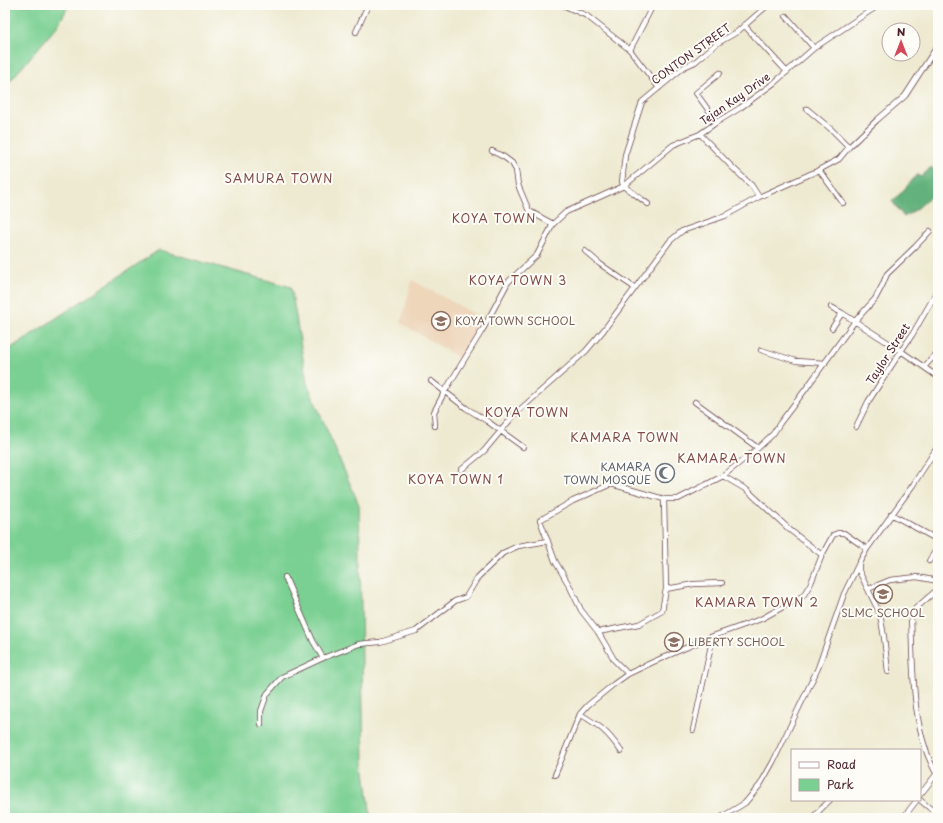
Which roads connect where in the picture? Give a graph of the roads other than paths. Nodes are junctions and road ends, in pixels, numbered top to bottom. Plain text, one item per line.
1 (368, 5) edge
2 (563, 5) edge
3 (653, 5) edge
4 (768, 5) edge
5 (879, 5) edge
6 (786, 16) dead end
7 (744, 25) junction
8 (356, 32) dead end
9 (938, 45) edge
10 (814, 48) junction
11 (630, 50) junction
12 (787, 72) junction
13 (720, 73) dead end
14 (659, 88) junction
15 (807, 109) dead end
16 (717, 122) junction
17 (700, 134) junction
18 (849, 147) junction
19 (492, 151) dead end
20 (819, 170) junction
21 (624, 186) junction
22 (759, 197) junction
23 (843, 202) dead end
24 (648, 204) dead end
25 (554, 224) junction
26 (930, 231) dead end
27 (585, 250) dead end
28 (635, 288) junction
29 (938, 290) edge
30 (831, 307) dead end
31 (842, 313) junction
32 (855, 321) junction
33 (832, 328) dead end
34 (761, 350) dead end
35 (900, 351) junction
36 (938, 352) edge
37 (825, 364) junction
38 (924, 367) junction
39 (938, 377) edge
40 (431, 381) dead end
41 (445, 391) junction
42 (696, 402) dead end
43 (435, 426) dead end
44 (856, 428) dead end
45 (500, 430) junction
46 (938, 446) edge
47 (523, 447) dead end
48 (758, 448) junction
49 (460, 470) dead end
50 (723, 476) junction
51 (664, 499) junction
52 (891, 514) junction
53 (938, 540) edge
54 (548, 541) junction
55 (938, 546) edge
56 (867, 549) junction
57 (822, 555) junction
58 (929, 561) dead end
59 (859, 563) junction
60 (285, 577) dead end
61 (938, 581) edge
62 (722, 583) dead end
63 (938, 588) edge
64 (666, 589) junction
65 (868, 589) junction
66 (598, 632) junction
67 (713, 636) junction
68 (323, 658) junction
69 (888, 672) dead end
70 (628, 674) junction
71 (580, 714) junction
72 (261, 724) dead end
73 (693, 730) dead end
74 (621, 751) dead end
75 (937, 772) edge
76 (555, 774) dead end
77 (921, 795) edge
78 (829, 801) edge
79 (916, 801) edge
80 (921, 801) edge
81 (938, 815) edge
82 (720, 818) edge
83 (812, 818) edge
84 (903, 818) edge

1 - 8 street
2 - 11 street
3 - 11 street
4 - 7 street, CONTON STREET
5 - 10 street, Tejan Kay Drive
6 - 10 street
7 - 12 street
7 - 14 street, CONTON STREET
9 - 18 street
10 - 12 street, Tejan Kay Drive
11 - 14 street
12 - 16 street, Tejan Kay Drive
13 - 16 street
14 - 21 street, CONTON STREET
15 - 18 street
16 - 17 street, Tejan Kay Drive
17 - 21 street, Tejan Kay Drive
17 - 22 street
18 - 20 street
19 - 25 street
20 - 22 street
20 - 23 street
21 - 24 street
21 - 25 street, Tejan Kay Drive
22 - 28 street
25 - 41 street, Tejan Kay Drive
26 - 32 street
27 - 28 street
28 - 45 street
29 - 35 street, Taylor Street
30 - 31 street
31 - 32 street
31 - 33 street
32 - 35 street
32 - 37 street
34 - 37 street
35 - 38 street
35 - 44 street, Taylor Street
36 - 38 street
37 - 48 street
38 - 39 street
40 - 41 street
41 - 43 street, Tejan Kay Drive
41 - 45 street
42 - 48 street
45 - 47 street
45 - 49 street
46 - 52 street
48 - 50 street
50 - 51 street
50 - 57 street
51 - 54 street
51 - 64 street
52 - 53 street
52 - 56 street
54 - 66 street
54 - 68 street
55 - 58 street
56 - 57 street
56 - 59 street
57 - 67 street
59 - 65 street
59 - 82 street
60 - 68 street
61 - 65 street
62 - 64 street
63 - 75 street
64 - 66 street
65 - 69 street
66 - 70 street
67 - 70 street
67 - 73 street
68 - 72 street
70 - 71 street
71 - 74 street
71 - 76 street
75 - 77 street
78 - 83 street
79 - 84 street
80 - 81 street

